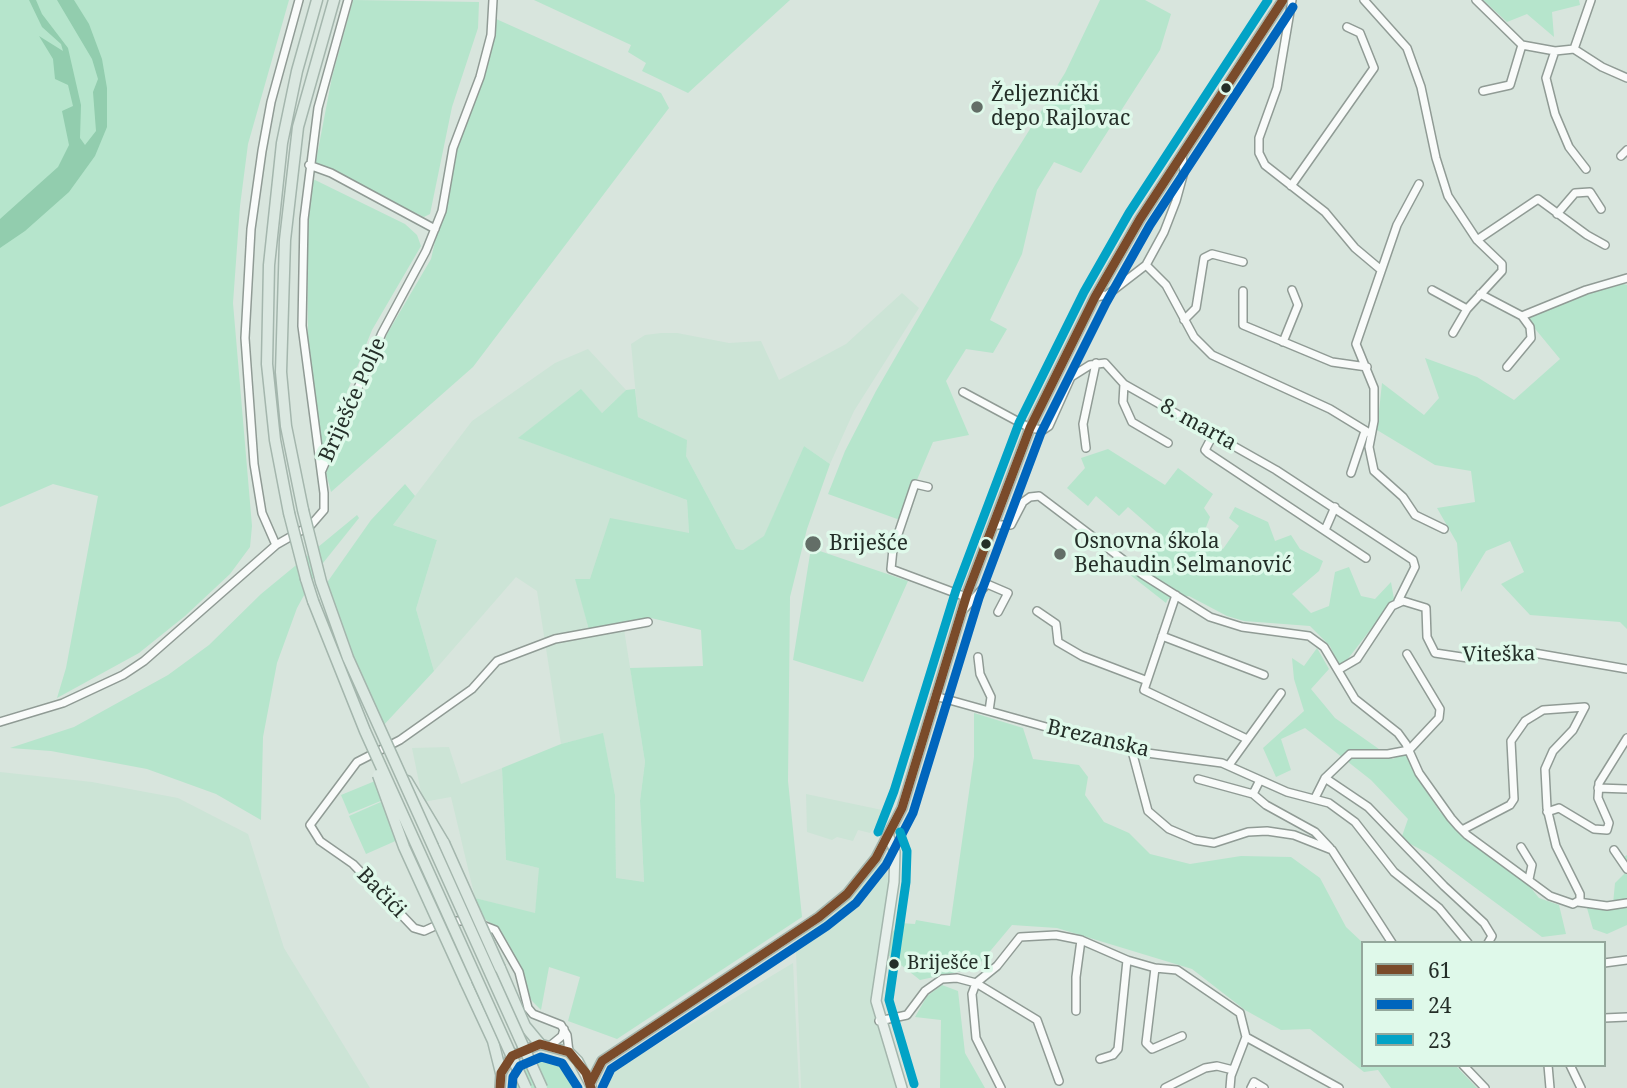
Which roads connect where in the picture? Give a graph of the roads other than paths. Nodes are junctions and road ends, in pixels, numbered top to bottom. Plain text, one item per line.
1 (299, 0) edge
2 (317, 0) edge
3 (334, 0) edge
4 (348, 0) edge
5 (493, 0) edge
6 (1283, 0) edge
7 (1292, 0) edge
8 (1364, 0) edge
9 (1476, 0) edge
10 (1591, 0) edge
11 (1347, 27) dead end
12 (1522, 45) junction
13 (1574, 49) junction
14 (1555, 51) junction
15 (1627, 78) edge
16 (1483, 91) dead end
17 (1182, 154) junction
18 (309, 165) junction
19 (1586, 169) dead end
20 (1419, 184) dead end
21 (1291, 186) junction
22 (1601, 209) dead end
23 (1557, 214) junction
24 (435, 229) junction
25 (1478, 240) junction
26 (1605, 245) dead end
27 (1243, 262) dead end
28 (1146, 265) junction
29 (1380, 269) junction
30 (1627, 278) edge
31 (1292, 290) dead end
32 (1432, 290) dead end
33 (1243, 291) dead end
34 (1480, 294) junction
35 (1095, 297) junction
36 (1467, 309) junction
37 (1522, 316) junction
38 (1184, 320) junction
39 (1452, 333) dead end
40 (1283, 342) junction
41 (1096, 363) junction
42 (1367, 367) junction
43 (1507, 367) dead end
44 (1124, 384) junction
45 (963, 392) dead end
46 (1030, 428) junction
47 (1368, 432) junction
48 (1214, 433) junction
49 (1167, 443) dead end
50 (1086, 448) dead end
51 (321, 471) junction
52 (1351, 473) dead end
53 (928, 487) dead end
54 (1335, 507) junction
55 (992, 525) junction
56 (1444, 529) dead end
57 (1325, 530) junction
58 (276, 545) junction
59 (1366, 558) dead end
60 (1175, 595) junction
61 (966, 597) junction
62 (313, 601) junction
63 (1398, 601) junction
64 (962, 611) junction
65 (1037, 611) dead end
66 (998, 612) dead end
67 (648, 622) dead end
68 (1162, 636) junction
69 (1407, 654) dead end
70 (978, 657) dead end
71 (1627, 669) edge
72 (1338, 670) junction
73 (1264, 675) dead end
74 (1145, 680) junction
75 (1281, 693) dead end
76 (935, 696) junction
77 (989, 711) junction
78 (0, 722) edge
79 (1627, 738) edge
80 (1247, 739) junction
81 (1409, 750) junction
82 (1132, 751) junction
83 (392, 758) junction
84 (1229, 765) junction
85 (1325, 778) junction
86 (1198, 779) dead end
87 (1260, 780) junction
88 (1598, 788) junction
89 (1627, 789) edge
90 (1253, 793) junction
91 (1315, 798) junction
92 (1547, 812) junction
93 (1462, 830) junction
94 (889, 837) junction
95 (1521, 847) dead end
96 (1332, 850) junction
97 (1614, 850) dead end
98 (1627, 869) edge
99 (1529, 879) junction
100 (1578, 902) junction
101 (1627, 903) edge
102 (1081, 940) junction
103 (1391, 941) edge
104 (1466, 941) edge
105 (1489, 941) edge
106 (1127, 960) junction
107 (1627, 960) edge
108 (1606, 963) edge
109 (1155, 968) junction
110 (976, 983) junction
111 (1076, 1012) dead end
112 (1627, 1017) edge
113 (1606, 1018) edge
114 (879, 1021) junction
115 (564, 1029) junction
116 (1182, 1036) dead end
117 (1246, 1037) junction
118 (540, 1044) junction
119 (551, 1045) junction
120 (569, 1052) junction
121 (1100, 1059) dead end
122 (578, 1061) junction
123 (602, 1062) junction
124 (1465, 1067) edge
125 (1548, 1067) edge
126 (1571, 1067) edge
127 (1233, 1070) junction
128 (501, 1073) junction
129 (1059, 1081) dead end
130 (591, 1086) edge
131 (500, 1088) edge
132 (526, 1088) edge
133 (542, 1088) edge
134 (902, 1088) edge
135 (1001, 1088) edge
136 (1165, 1088) edge
137 (1230, 1088) edge
138 (1251, 1088) edge
139 (1264, 1088) edge
140 (1339, 1088) edge
141 (1485, 1088) edge
142 (1550, 1088) edge
143 (1581, 1088) edge

1 - 58 street
2 - 62 highway, bridge
3 - 83 highway, bridge
4 - 18 street, Briješće Polje
5 - 24 street, Briješće Polje
6 - 17 main road
7 - 21 street
8 - 25 street
9 - 12 street
10 - 13 street
11 - 21 street
12 - 14 street
12 - 16 street
13 - 14 street
13 - 15 street
14 - 19 street
17 - 28 street
17 - 35 main road
18 - 24 street
18 - 51 street, Briješće Polje
20 - 29 street
21 - 29 street
22 - 23 street
23 - 25 street
23 - 26 street
24 - 51 street, Briješće Polje
25 - 34 street
27 - 38 street
28 - 35 street
28 - 38 street
29 - 42 street
30 - 37 street
31 - 40 street
32 - 36 street
33 - 40 street
34 - 36 street
34 - 37 street
35 - 46 main road
36 - 39 street
37 - 43 street
38 - 47 street
40 - 42 street
41 - 44 street, 8. marta
41 - 46 street
41 - 50 street
42 - 47 street
44 - 48 street, 8. marta
44 - 49 street
45 - 46 street
46 - 55 main road
47 - 52 street
47 - 56 street
48 - 54 street, 8. marta
48 - 57 street
51 - 58 street
53 - 61 street
54 - 57 street
54 - 63 street, 8. marta
55 - 60 street
55 - 61 main road
57 - 59 street
58 - 78 street
60 - 68 street
60 - 72 street
61 - 64 main road
62 - 128 highway, bridge
62 - 132 highway, bridge
63 - 71 street, Viteška
63 - 72 street
64 - 66 street
64 - 76 main road
65 - 74 street
67 - 115 street, Bačići
68 - 73 street
68 - 74 street
69 - 81 street
70 - 77 street
72 - 81 street
74 - 80 street
75 - 80 street
76 - 77 street, Brezanska
76 - 94 main road
77 - 82 street, Brezanska
79 - 88 street
80 - 84 street
81 - 85 street
81 - 93 street
82 - 84 street, Brezanska
82 - 96 street
83 - 118 highway, bridge
83 - 133 highway, bridge
84 - 87 street, Brezanska
85 - 91 street
85 - 105 street
86 - 90 street
87 - 90 street
87 - 91 street, Brezanska
88 - 89 street
88 - 92 street
90 - 96 street
91 - 104 street, Brezanska
92 - 93 street
92 - 100 street
93 - 99 street
94 - 114 main road
94 - 123 main road
95 - 99 street
96 - 103 street
97 - 98 street
99 - 100 street
100 - 101 street
102 - 106 street
102 - 110 street
102 - 111 street
106 - 109 street
106 - 121 street
107 - 108 street
109 - 116 street
109 - 117 street
110 - 114 street
110 - 129 street
110 - 135 street
112 - 113 street
114 - 134 main road
115 - 119 street
115 - 120 street
117 - 127 street
117 - 140 street
118 - 119 main road
118 - 128 main road
119 - 120 main road
120 - 122 main road
122 - 123 main road
122 - 130 main road
123 - 130 main road
124 - 141 street
125 - 142 street
126 - 143 street
127 - 136 street
127 - 137 street
128 - 131 main road
138 - 139 street

